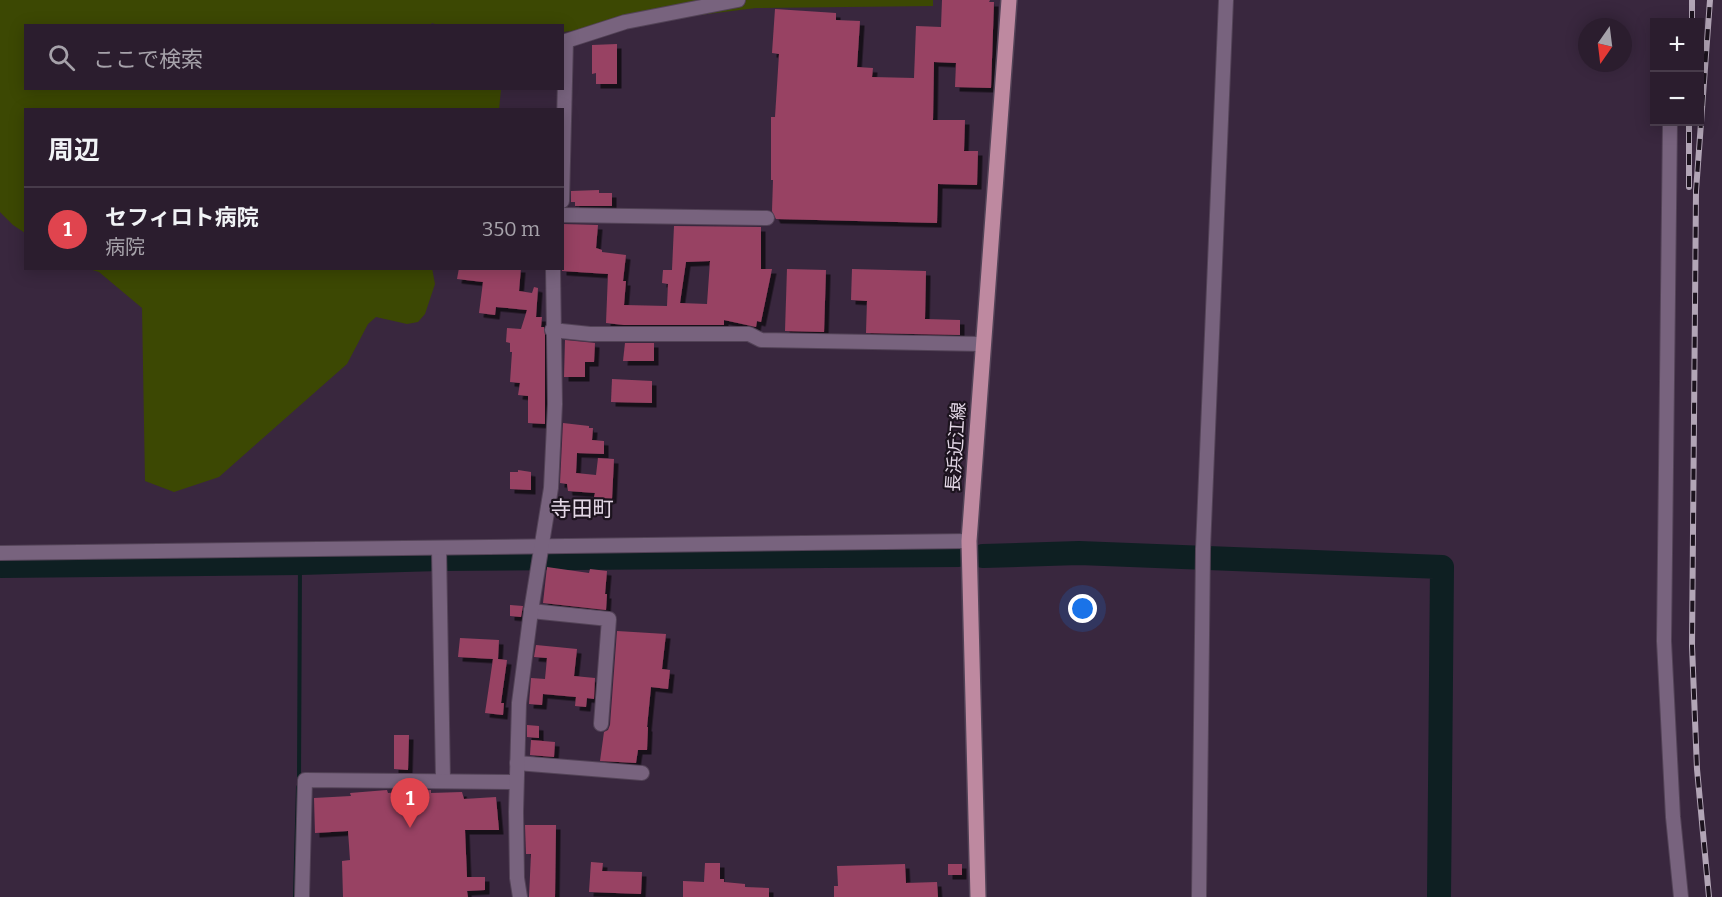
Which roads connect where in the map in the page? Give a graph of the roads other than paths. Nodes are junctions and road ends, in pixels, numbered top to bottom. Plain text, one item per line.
1 (738, 0) edge
2 (1009, 0) edge
3 (1226, 0) edge
4 (564, 121) edge
5 (1670, 126) edge
6 (564, 216) edge
7 (767, 218) dead end
8 (553, 270) edge
9 (552, 330) junction
10 (982, 344) junction
11 (969, 541) junction
12 (0, 553) edge
13 (540, 555) junction
14 (439, 556) junction
15 (531, 611) junction
16 (602, 724) dead end
17 (517, 763) junction
18 (642, 773) dead end
19 (443, 780) junction
20 (515, 782) junction
21 (303, 897) edge
22 (520, 897) edge
23 (978, 897) edge
24 (1199, 897) edge
25 (1682, 897) edge

1 - 4 street
2 - 10 main road, 長浜近江線
3 - 24 street
5 - 25 street
6 - 7 street
8 - 9 street
9 - 10 street
9 - 13 street
10 - 11 main road, 長浜近江線
11 - 13 street
11 - 23 main road, 長浜近江線
12 - 14 street
13 - 14 street
13 - 15 street
14 - 19 street
15 - 16 street
15 - 17 street
17 - 18 street
17 - 20 street
19 - 20 street
19 - 21 street
20 - 22 street

